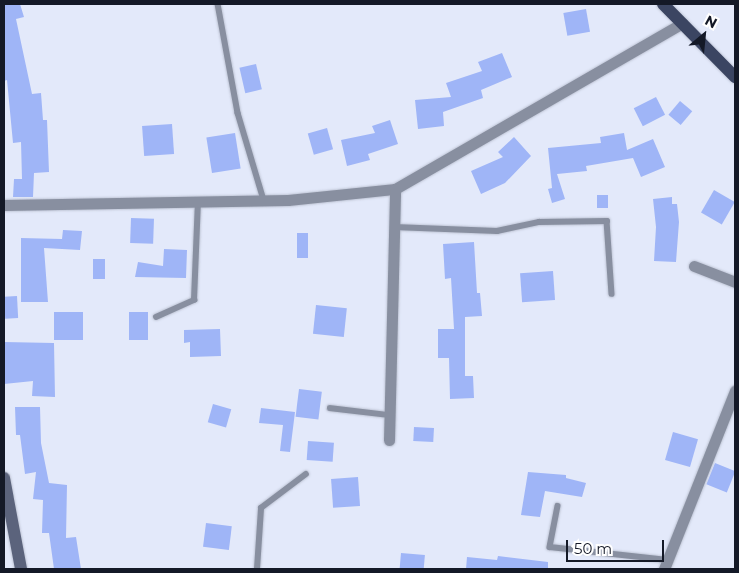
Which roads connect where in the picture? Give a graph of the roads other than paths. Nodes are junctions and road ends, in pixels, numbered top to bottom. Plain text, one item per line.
1 (218, 4) edge
2 (663, 4) edge
3 (682, 23) junction
4 (735, 77) edge
5 (395, 189) junction
6 (264, 200) junction
7 (198, 201) junction
8 (4, 205) edge
9 (394, 227) junction
10 (694, 266) dead end
11 (735, 282) edge
12 (612, 294) dead end
13 (156, 317) dead end
14 (735, 390) edge
15 (330, 408) dead end
16 (389, 415) junction
17 (389, 440) dead end
18 (306, 474) dead end
19 (4, 478) edge
20 (558, 506) dead end
21 (666, 565) edge
22 (22, 569) edge
23 (257, 569) edge

1 - 6 lane
2 - 3 main road
3 - 4 main road
3 - 5 street
5 - 6 street
5 - 9 street
6 - 7 street
7 - 8 street
7 - 13 lane
9 - 12 lane
9 - 16 street
10 - 11 street
14 - 21 street
15 - 16 lane
16 - 17 street
18 - 23 lane
19 - 22 main road
20 - 21 lane

